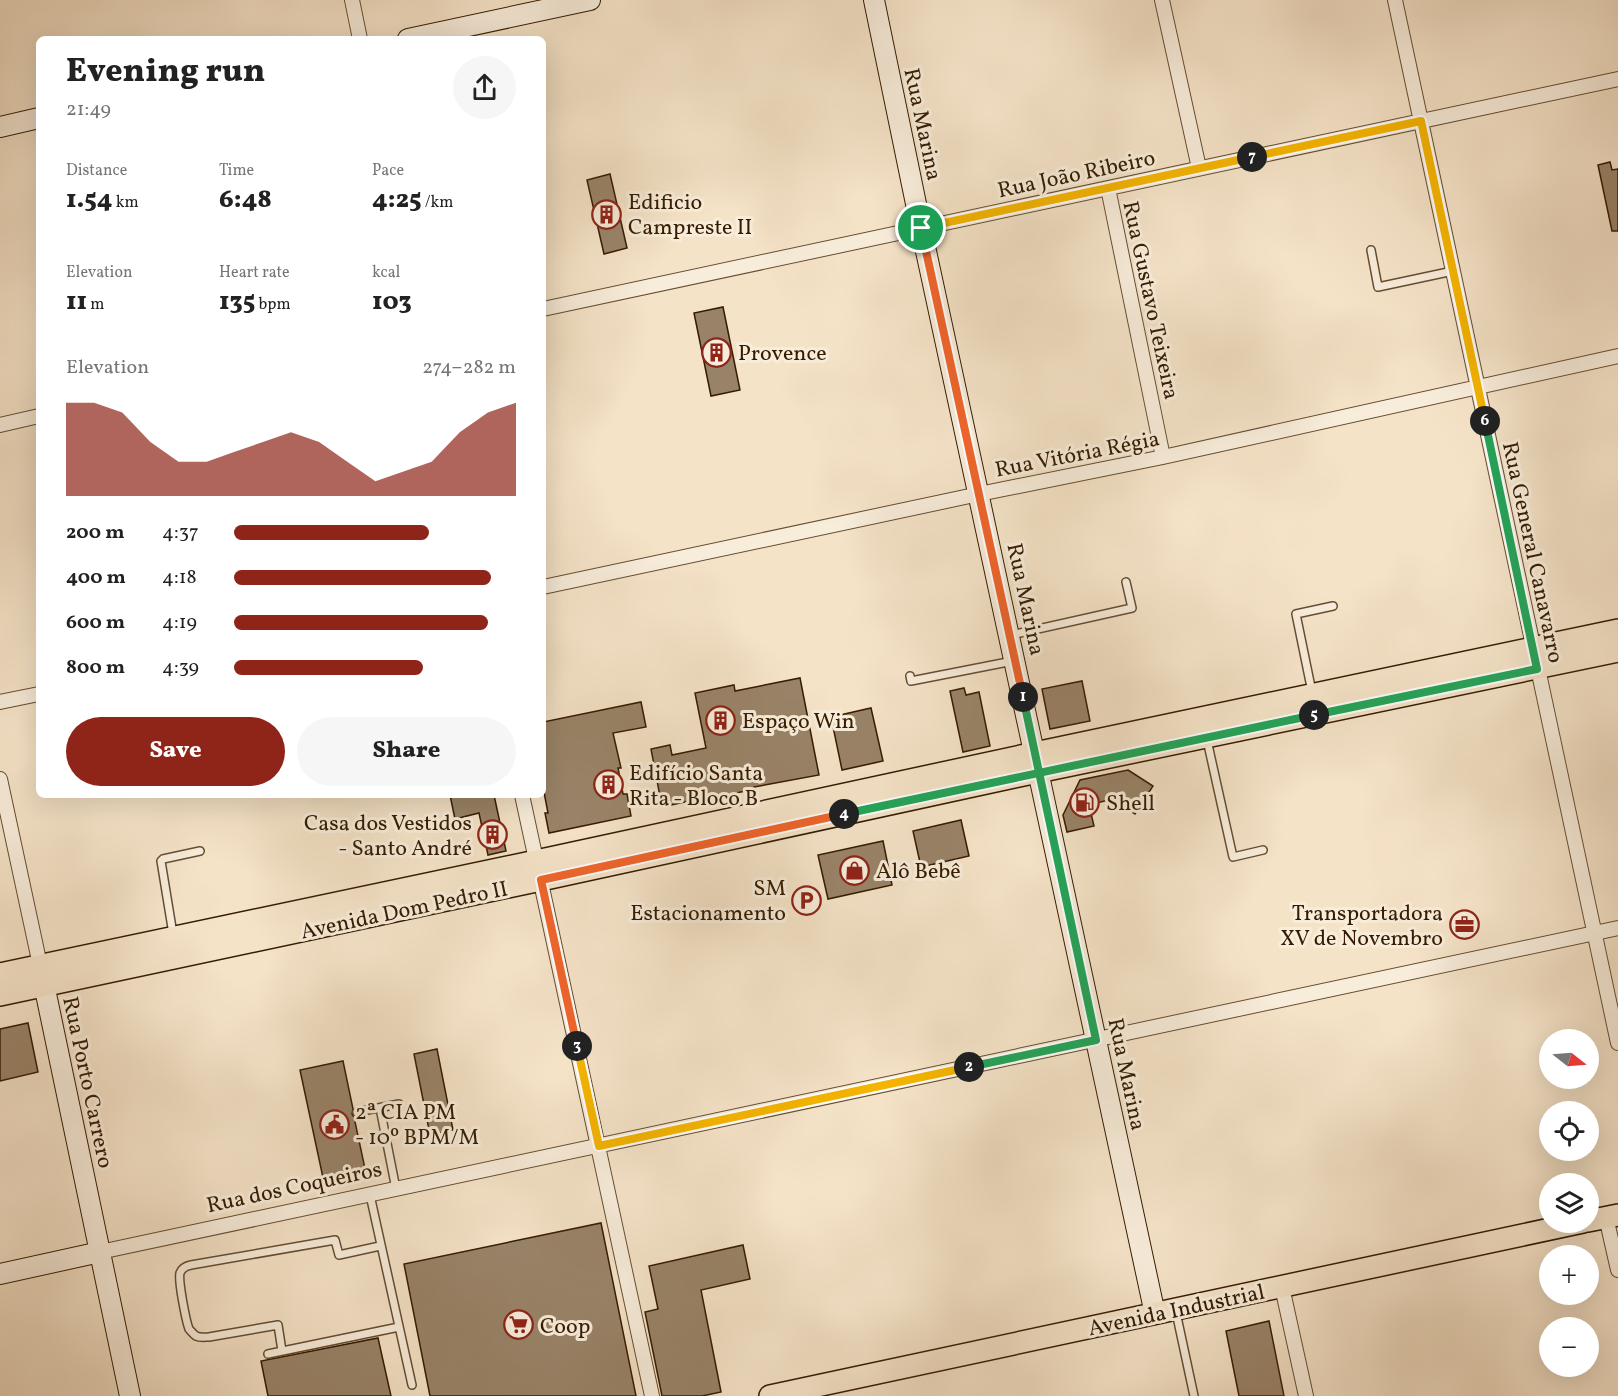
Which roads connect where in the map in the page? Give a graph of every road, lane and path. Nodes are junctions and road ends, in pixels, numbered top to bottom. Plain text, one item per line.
1 (352, 0) edge
2 (590, 0) edge
3 (874, 0) edge
4 (1162, 0) edge
5 (1395, 0) edge
6 (359, 36) edge
7 (422, 36) edge
8 (1618, 79) edge
9 (36, 119) edge
10 (1421, 121) junction
11 (0, 127) edge
12 (1199, 168) junction
13 (1108, 188) junction
14 (921, 228) junction
15 (1371, 250) dead end
16 (1453, 271) junction
17 (546, 308) edge
18 (1618, 356) edge
19 (1477, 387) junction
20 (36, 417) edge
21 (0, 425) edge
22 (1163, 457) junction
23 (979, 494) junction
24 (1126, 582) dead end
25 (546, 585) edge
26 (1333, 606) dead end
27 (1618, 630) edge
28 (1010, 635) junction
29 (1618, 651) edge
30 (1535, 659) junction
31 (1015, 661) junction
32 (910, 676) dead end
33 (36, 695) edge
34 (1312, 695) junction
35 (0, 702) edge
36 (1207, 737) junction
37 (1037, 763) junction
38 (0, 779) edge
39 (523, 798) edge
40 (1263, 850) dead end
41 (200, 851) dead end
42 (538, 871) junction
43 (1618, 928) edge
44 (1594, 933) junction
45 (174, 937) junction
46 (0, 974) edge
47 (42, 975) junction
48 (0, 995) edge
49 (1096, 1040) junction
50 (1618, 1043) edge
51 (399, 1104) dead end
52 (380, 1108) junction
53 (357, 1112) dead end
54 (599, 1146) junction
55 (396, 1190) junction
56 (370, 1195) junction
57 (1604, 1218) edge
58 (1539, 1231) edge
59 (380, 1246) junction
60 (99, 1252) junction
61 (1618, 1270) edge
62 (0, 1274) edge
63 (1282, 1287) junction
64 (1166, 1312) junction
65 (399, 1327) junction
66 (282, 1352) junction
67 (268, 1354) dead end
68 (412, 1385) dead end
69 (130, 1396) edge
70 (652, 1396) edge
71 (770, 1396) edge
72 (1194, 1396) edge
73 (1306, 1396) edge

1 - 6 street
2 - 7 street
3 - 14 street, Rua Marina
4 - 12 street
5 - 10 street, Rua General Canavarro
8 - 10 street, Rua João Ribeiro
9 - 11 street
10 - 12 street, Rua João Ribeiro
10 - 16 street, Rua General Canavarro
12 - 13 street, Rua João Ribeiro
13 - 14 street, Rua João Ribeiro
13 - 22 street, Rua Gustavo Teixeira
14 - 17 street, Rua João Ribeiro
14 - 23 street, Rua Marina
15 - 16 lane
16 - 19 street, Rua General Canavarro
18 - 19 street, Rua Vitória Régia
19 - 22 street, Rua Vitória Régia
19 - 30 street, Rua General Canavarro
20 - 21 street
22 - 23 street, Rua Vitória Régia
23 - 25 street, Rua Vitória Régia
23 - 28 street, Rua Marina
24 - 28 lane
26 - 34 lane
27 - 30 main road, Avenida Dom Pedro II
28 - 31 street, Rua Marina
29 - 30 main road, Avenida Dom Pedro II
30 - 34 main road, Avenida Dom Pedro II
30 - 36 main road, Avenida Dom Pedro II
30 - 44 street, Rua General Canavarro
31 - 32 lane
31 - 37 street, Rua Marina
33 - 35 street
34 - 37 main road, Avenida Dom Pedro II
36 - 37 main road, Avenida Dom Pedro II
36 - 40 lane
37 - 42 main road, Avenida Dom Pedro II
37 - 49 street, Rua Marina
38 - 47 street, Rua Porto Carrero
39 - 42 street
41 - 45 lane
42 - 45 main road, Avenida Dom Pedro II
42 - 47 main road, Avenida Dom Pedro II
42 - 54 street
43 - 44 street, Rua dos Coqueiros
44 - 49 street, Rua dos Coqueiros
44 - 50 street, Rua General Canavarro
45 - 47 main road, Avenida Dom Pedro II
46 - 47 main road, Avenida Dom Pedro II
47 - 48 main road, Avenida Dom Pedro II
47 - 60 street, Rua Porto Carrero
49 - 54 street, Rua dos Coqueiros
49 - 64 street, Rua Marina
51 - 52 lane
52 - 53 lane
52 - 55 lane
54 - 55 street, Rua dos Coqueiros
54 - 70 street
55 - 56 street, Rua dos Coqueiros
56 - 59 lane
56 - 60 street, Rua dos Coqueiros
57 - 61 street
58 - 63 main road, Avenida Industrial
59 - 65 lane
59 - 66 lane
60 - 62 street, Rua dos Coqueiros
60 - 69 street, Rua Porto Carrero
63 - 64 main road, Avenida Industrial
63 - 73 street
64 - 71 main road, Avenida Industrial
64 - 72 lane
65 - 66 lane
65 - 68 lane
66 - 67 lane

